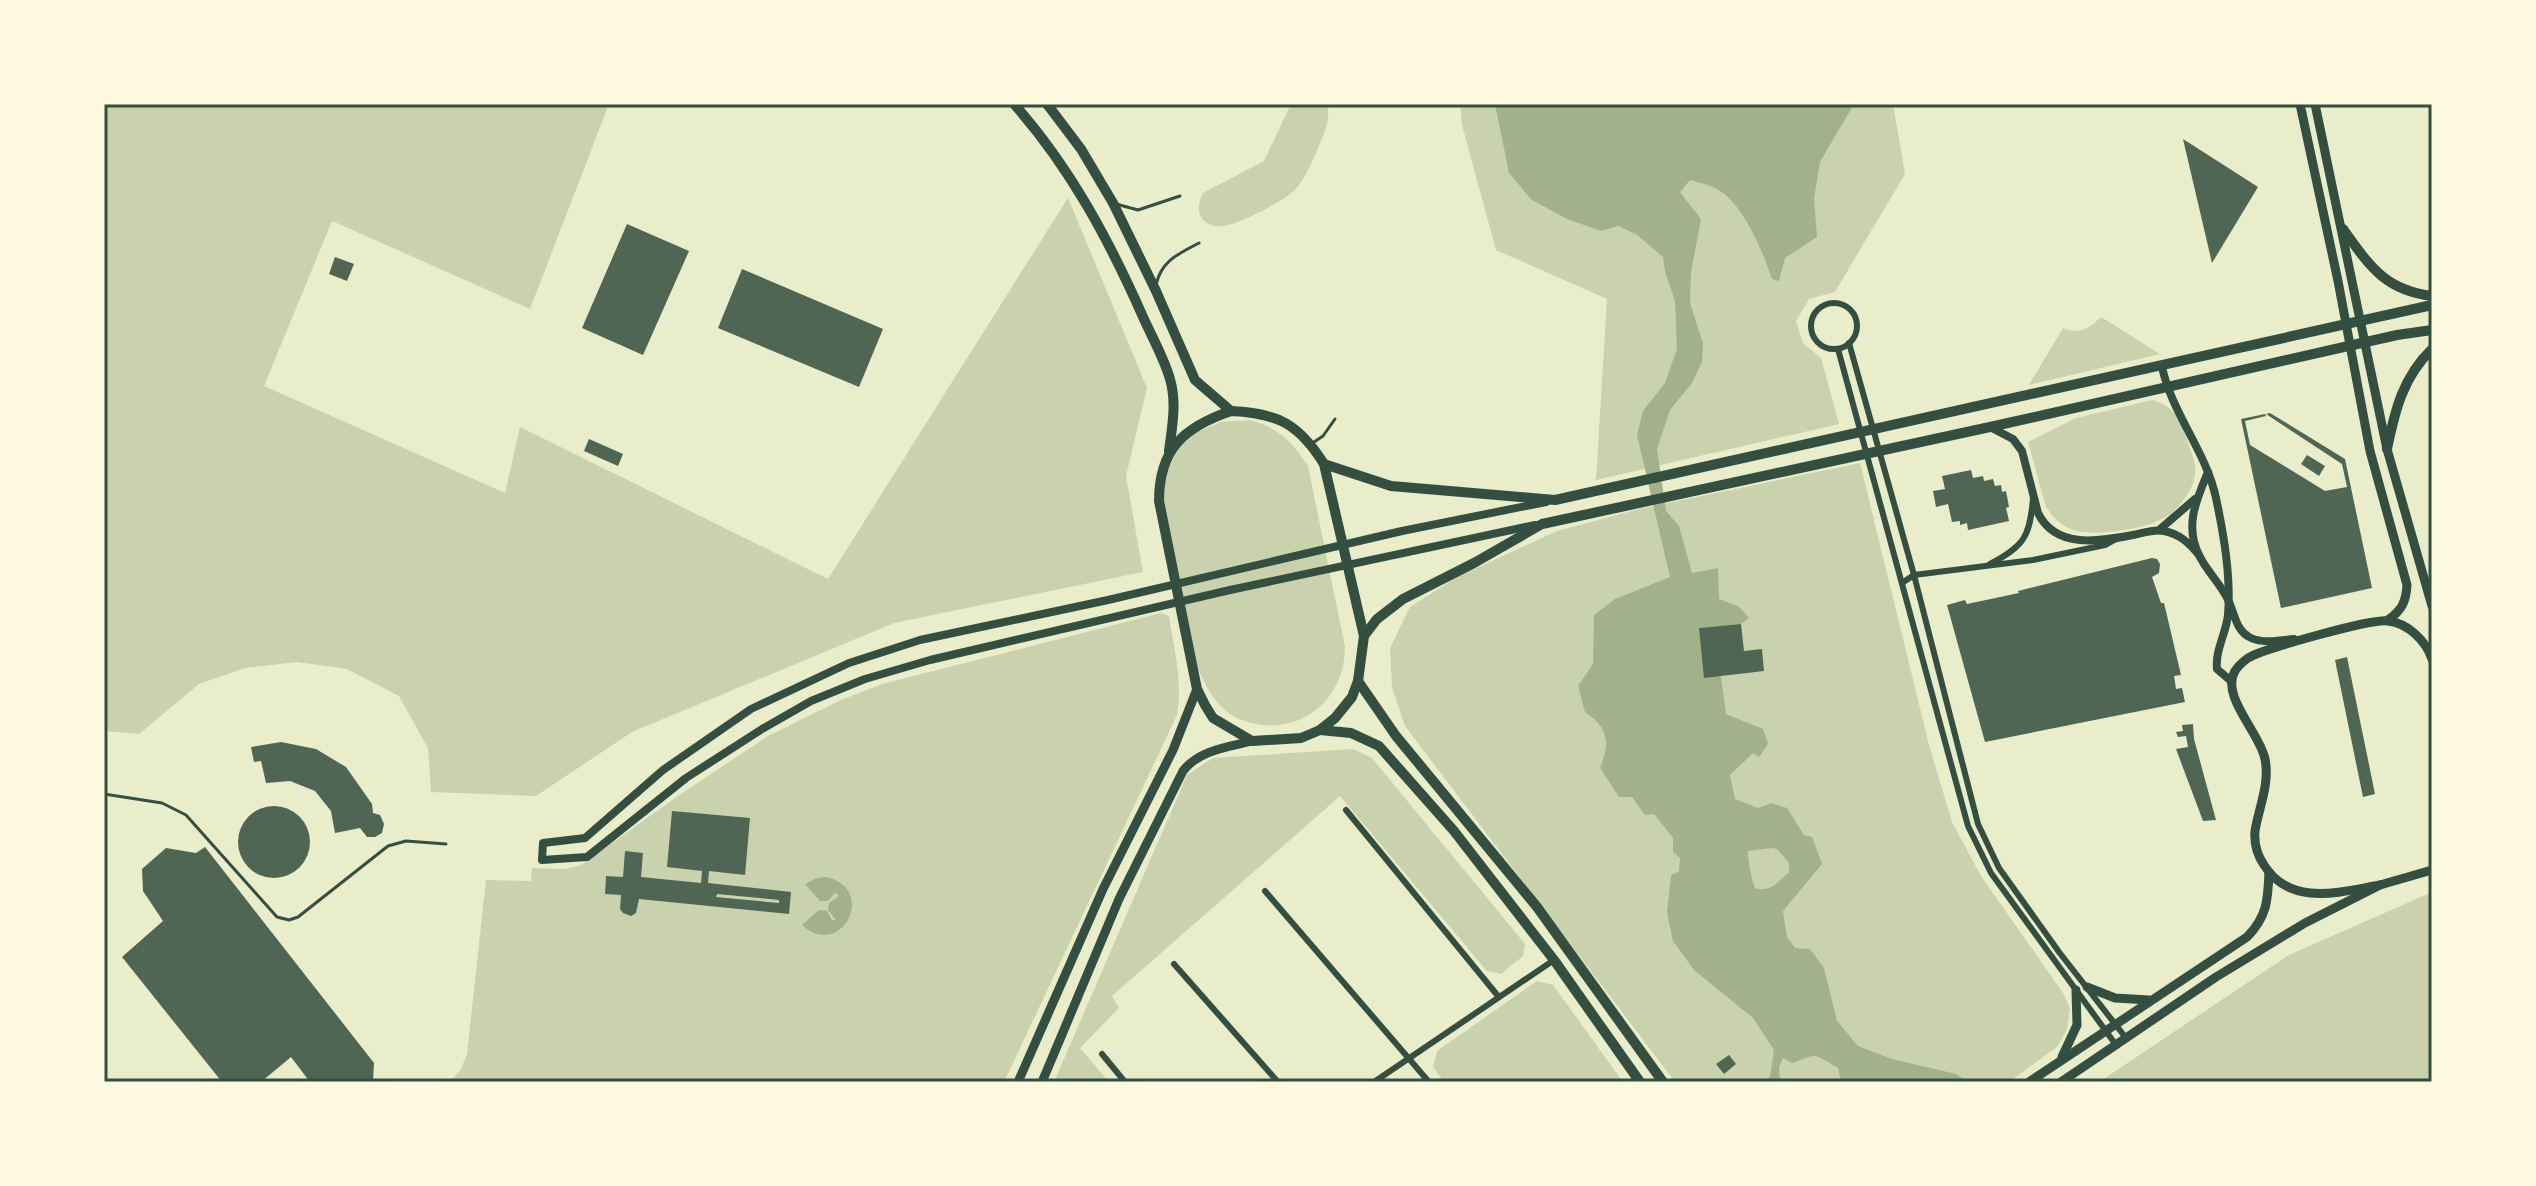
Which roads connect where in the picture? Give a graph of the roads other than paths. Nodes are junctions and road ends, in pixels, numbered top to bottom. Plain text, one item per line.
1 (1014, 104) edge
2 (1047, 104) edge
3 (2300, 104) edge
4 (2315, 104) edge
5 (1180, 196) dead end
6 (1113, 203) junction
7 (2343, 229) junction
8 (1199, 243) dead end
9 (1156, 291) junction
10 (2432, 296) edge
11 (2432, 305) edge
12 (2432, 330) edge
13 (1849, 343) junction
14 (1838, 349) junction
15 (2432, 349) edge
16 (2162, 367) junction
17 (2166, 387) junction
18 (1231, 411) junction
19 (1335, 419) dead end
20 (1990, 427) junction
21 (1311, 444) junction
22 (2387, 449) junction
23 (1169, 453) junction
24 (1324, 464) junction
25 (2208, 471) junction
26 (2033, 492) junction
27 (2196, 498) junction
28 (1555, 500) junction
29 (1542, 524) junction
30 (2159, 530) junction
31 (2119, 538) junction
32 (2199, 555) junction
33 (1983, 567) junction
34 (1914, 575) junction
35 (1902, 583) junction
36 (2229, 600) junction
37 (2432, 606) edge
38 (2388, 620) junction
39 (1364, 636) junction
40 (2299, 639) junction
41 (2432, 659) edge
42 (1358, 681) junction
43 (2231, 681) junction
44 (1197, 689) junction
45 (1320, 730) junction
46 (1252, 741) junction
47 (104, 794) edge
48 (1346, 810) dead end
49 (446, 844) dead end
50 (2432, 870) edge
51 (2269, 872) junction
52 (2380, 885) junction
53 (1265, 891) dead end
54 (1554, 960) junction
55 (1174, 964) dead end
56 (2081, 989) junction
57 (1498, 996) junction
58 (2150, 1000) junction
59 (2116, 1024) junction
60 (2105, 1030) junction
61 (2126, 1038) junction
62 (2116, 1045) junction
63 (1102, 1054) dead end
64 (1410, 1058) junction
65 (2061, 1060) junction
66 (1018, 1082) edge
67 (1042, 1082) edge
68 (1125, 1082) edge
69 (1278, 1082) edge
70 (1374, 1082) edge
71 (1429, 1082) edge
72 (1640, 1082) edge
73 (1663, 1082) edge
74 (2029, 1082) edge
75 (2061, 1082) edge

1 - 23 main road
2 - 6 main road
3 - 38 main road
4 - 7 main road
5 - 6 lane
6 - 9 main road
7 - 10 main road
7 - 22 main road
8 - 9 lane
9 - 18 main road
11 - 16 main road
12 - 17 main road
13 - 14 street
13 - 14 street
13 - 34 street
14 - 35 street
15 - 22 main road
16 - 17 street
16 - 28 main road
17 - 20 main road
17 - 25 street
18 - 21 main road
18 - 23 main road
19 - 21 lane
20 - 26 street
20 - 29 main road
21 - 24 main road
22 - 37 main road
23 - 44 main road
24 - 28 main road
24 - 39 main road
25 - 27 street
25 - 36 street
26 - 31 street
26 - 33 street
27 - 30 street
27 - 32 street
28 - 29 street
29 - 39 main road
30 - 31 street
30 - 32 street
31 - 33 street
32 - 36 street
33 - 34 street
34 - 35 street
34 - 56 street
35 - 56 street
36 - 40 street
36 - 43 street
38 - 40 main road
38 - 41 main road
39 - 42 main road
40 - 43 main road
42 - 45 main road
42 - 73 main road
43 - 51 main road
44 - 46 main road
44 - 66 main road
45 - 46 main road
45 - 54 main road
46 - 67 main road
47 - 49 lane
48 - 57 street
50 - 52 main road
51 - 52 main road
51 - 58 main road
52 - 61 main road
53 - 64 street
54 - 57 street
54 - 72 main road
55 - 69 street
56 - 58 main road
56 - 59 street
56 - 60 street
56 - 65 main road
57 - 64 street
58 - 59 main road
59 - 60 main road
59 - 61 street
60 - 62 street
60 - 65 main road
61 - 62 main road
62 - 75 main road
63 - 68 street
64 - 70 street
64 - 71 street
65 - 74 main road

